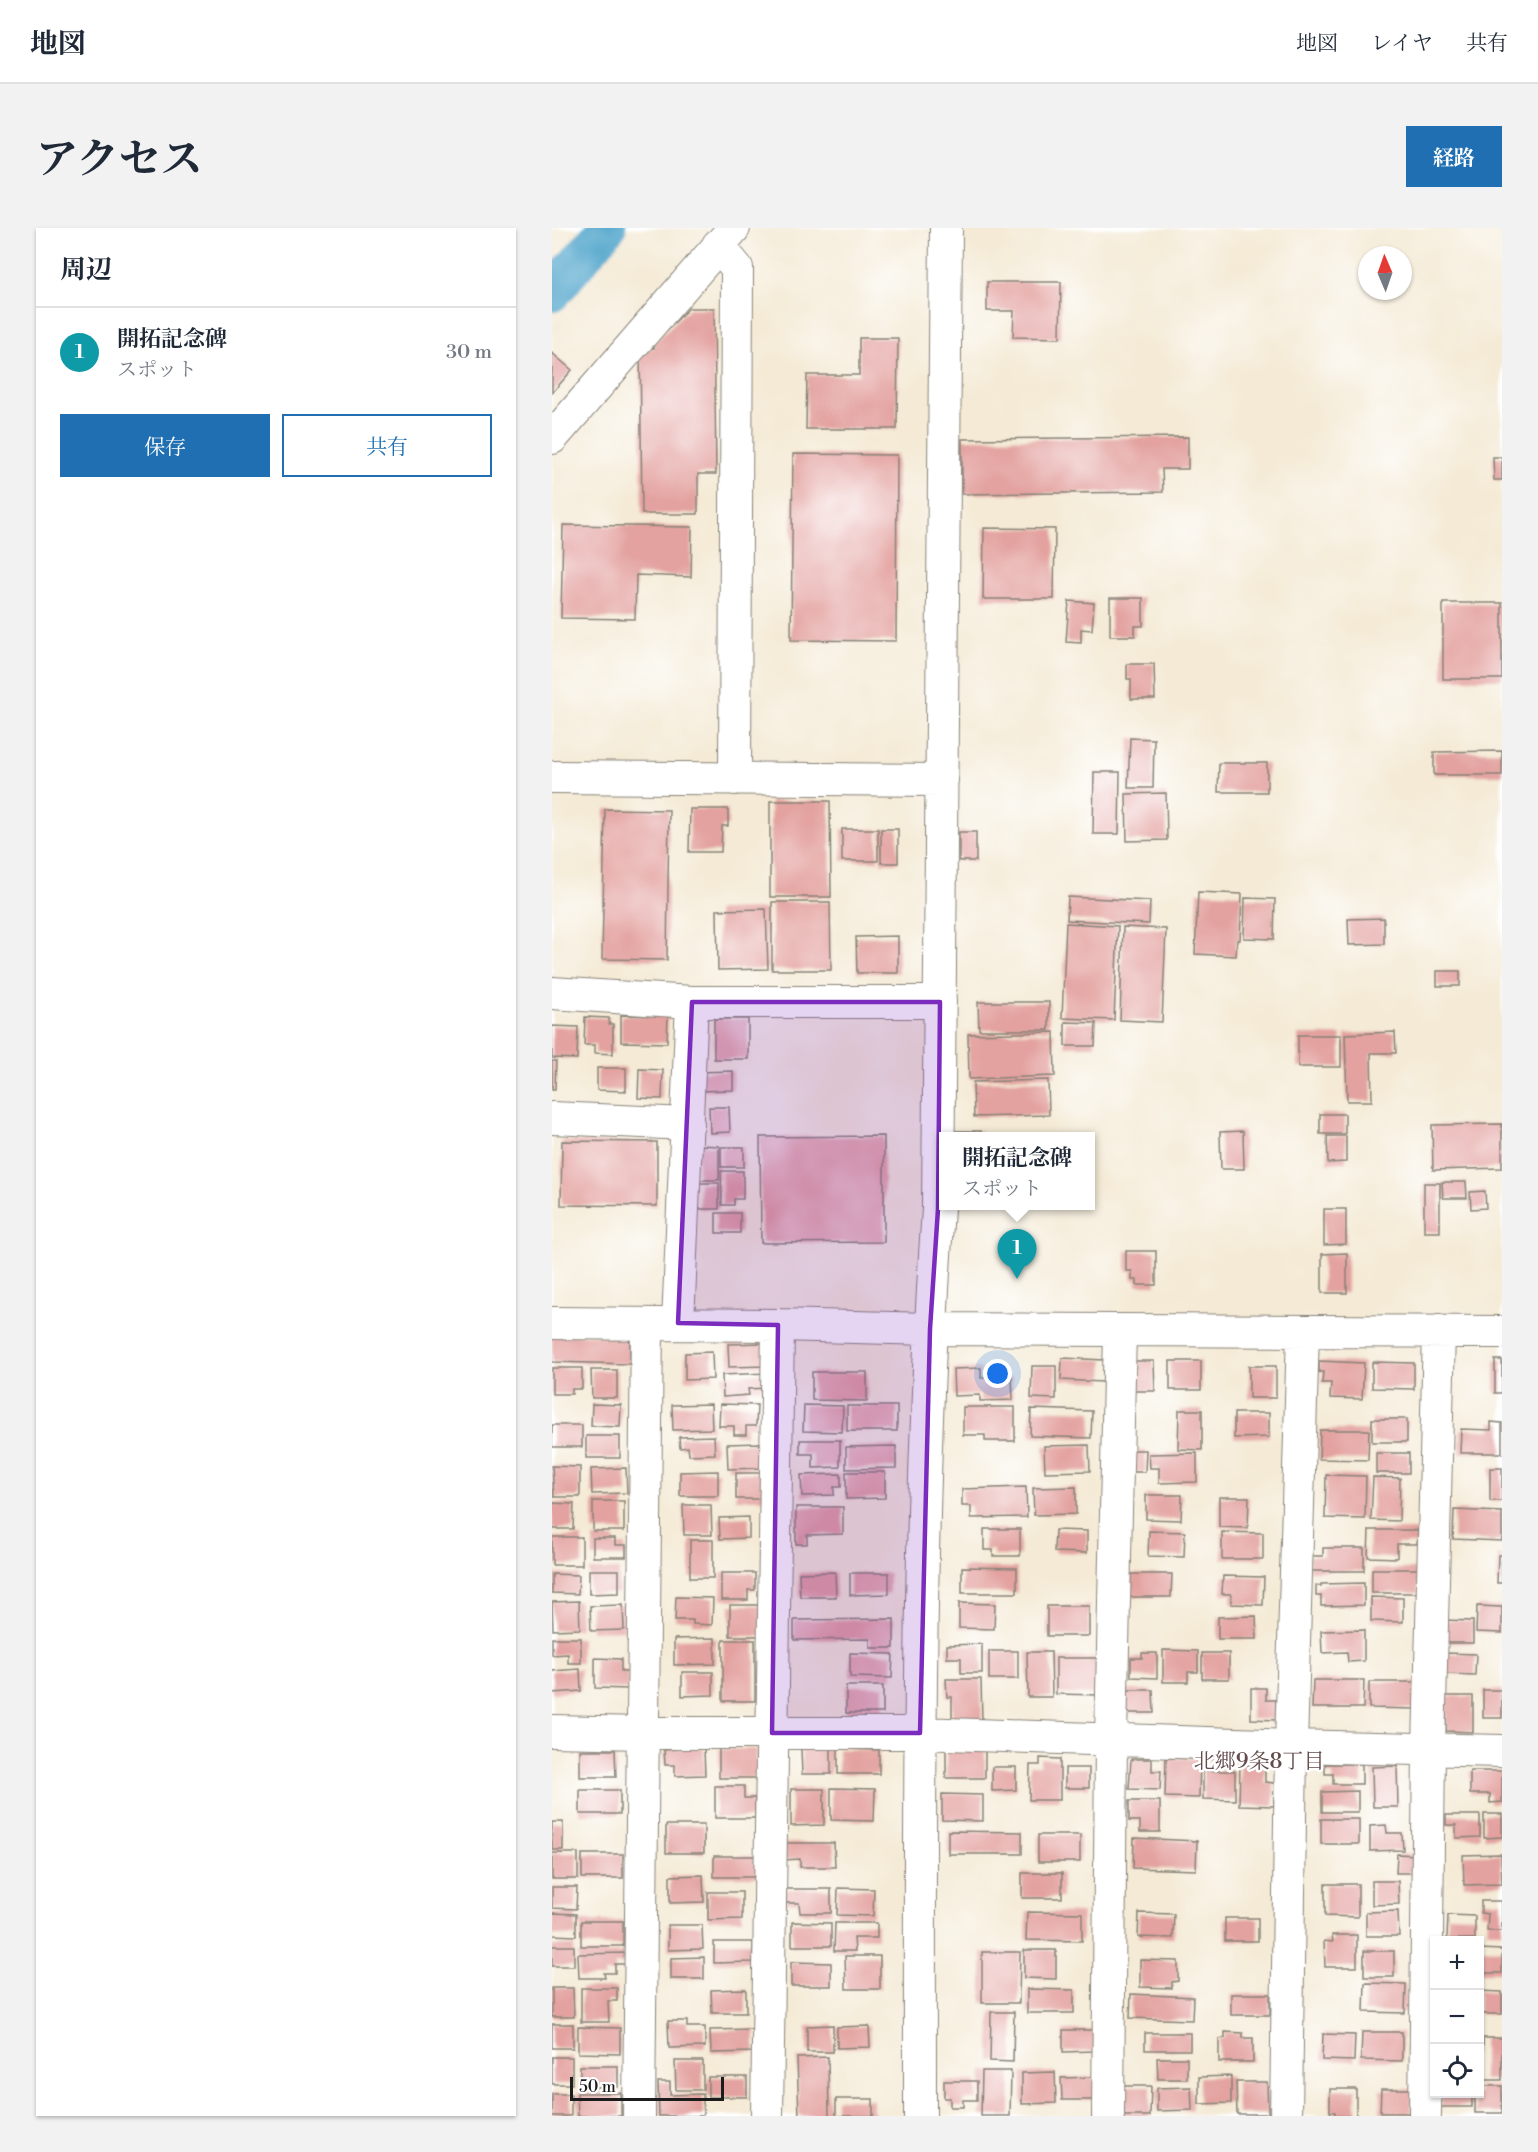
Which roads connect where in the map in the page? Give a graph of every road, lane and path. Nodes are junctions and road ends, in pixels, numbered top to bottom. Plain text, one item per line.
1 (946, 228) edge
2 (726, 237) edge
3 (552, 438) edge
4 (552, 777) edge
5 (735, 779) junction
6 (942, 780) junction
7 (552, 993) edge
8 (693, 1002) junction
9 (940, 1002) junction
10 (552, 1118) edge
11 (688, 1124) junction
12 (552, 1323) edge
13 (678, 1323) junction
14 (647, 1324) junction
15 (778, 1324) junction
16 (930, 1329) junction
17 (1120, 1331) junction
18 (1303, 1331) junction
19 (1439, 1331) junction
20 (1502, 1332) edge
21 (552, 1731) edge
22 (642, 1733) junction
23 (772, 1733) junction
24 (920, 1733) junction
25 (1111, 1738) junction
26 (1291, 1746) junction
27 (1429, 1749) junction
28 (1502, 1751) edge
29 (639, 2116) edge
30 (767, 2116) edge
31 (920, 2116) edge
32 (1108, 2116) edge
33 (1286, 2116) edge
34 (1425, 2116) edge

1 - 6 street
2 - 3 street
2 - 5 street
4 - 5 street
5 - 6 street
6 - 9 street
7 - 8 street
8 - 9 street
8 - 11 street
9 - 16 street
10 - 11 street
11 - 13 street
12 - 14 street
13 - 14 street
13 - 15 street
14 - 22 street
15 - 16 street
15 - 23 street
16 - 17 street
16 - 24 street
17 - 18 street
17 - 25 street
18 - 19 street
18 - 26 street
19 - 20 street
19 - 27 street
21 - 22 street
22 - 23 street
22 - 29 street
23 - 24 street
23 - 30 street
24 - 25 street
24 - 31 street
25 - 26 street
25 - 32 street
26 - 27 street
26 - 33 street
27 - 28 street
27 - 34 street

